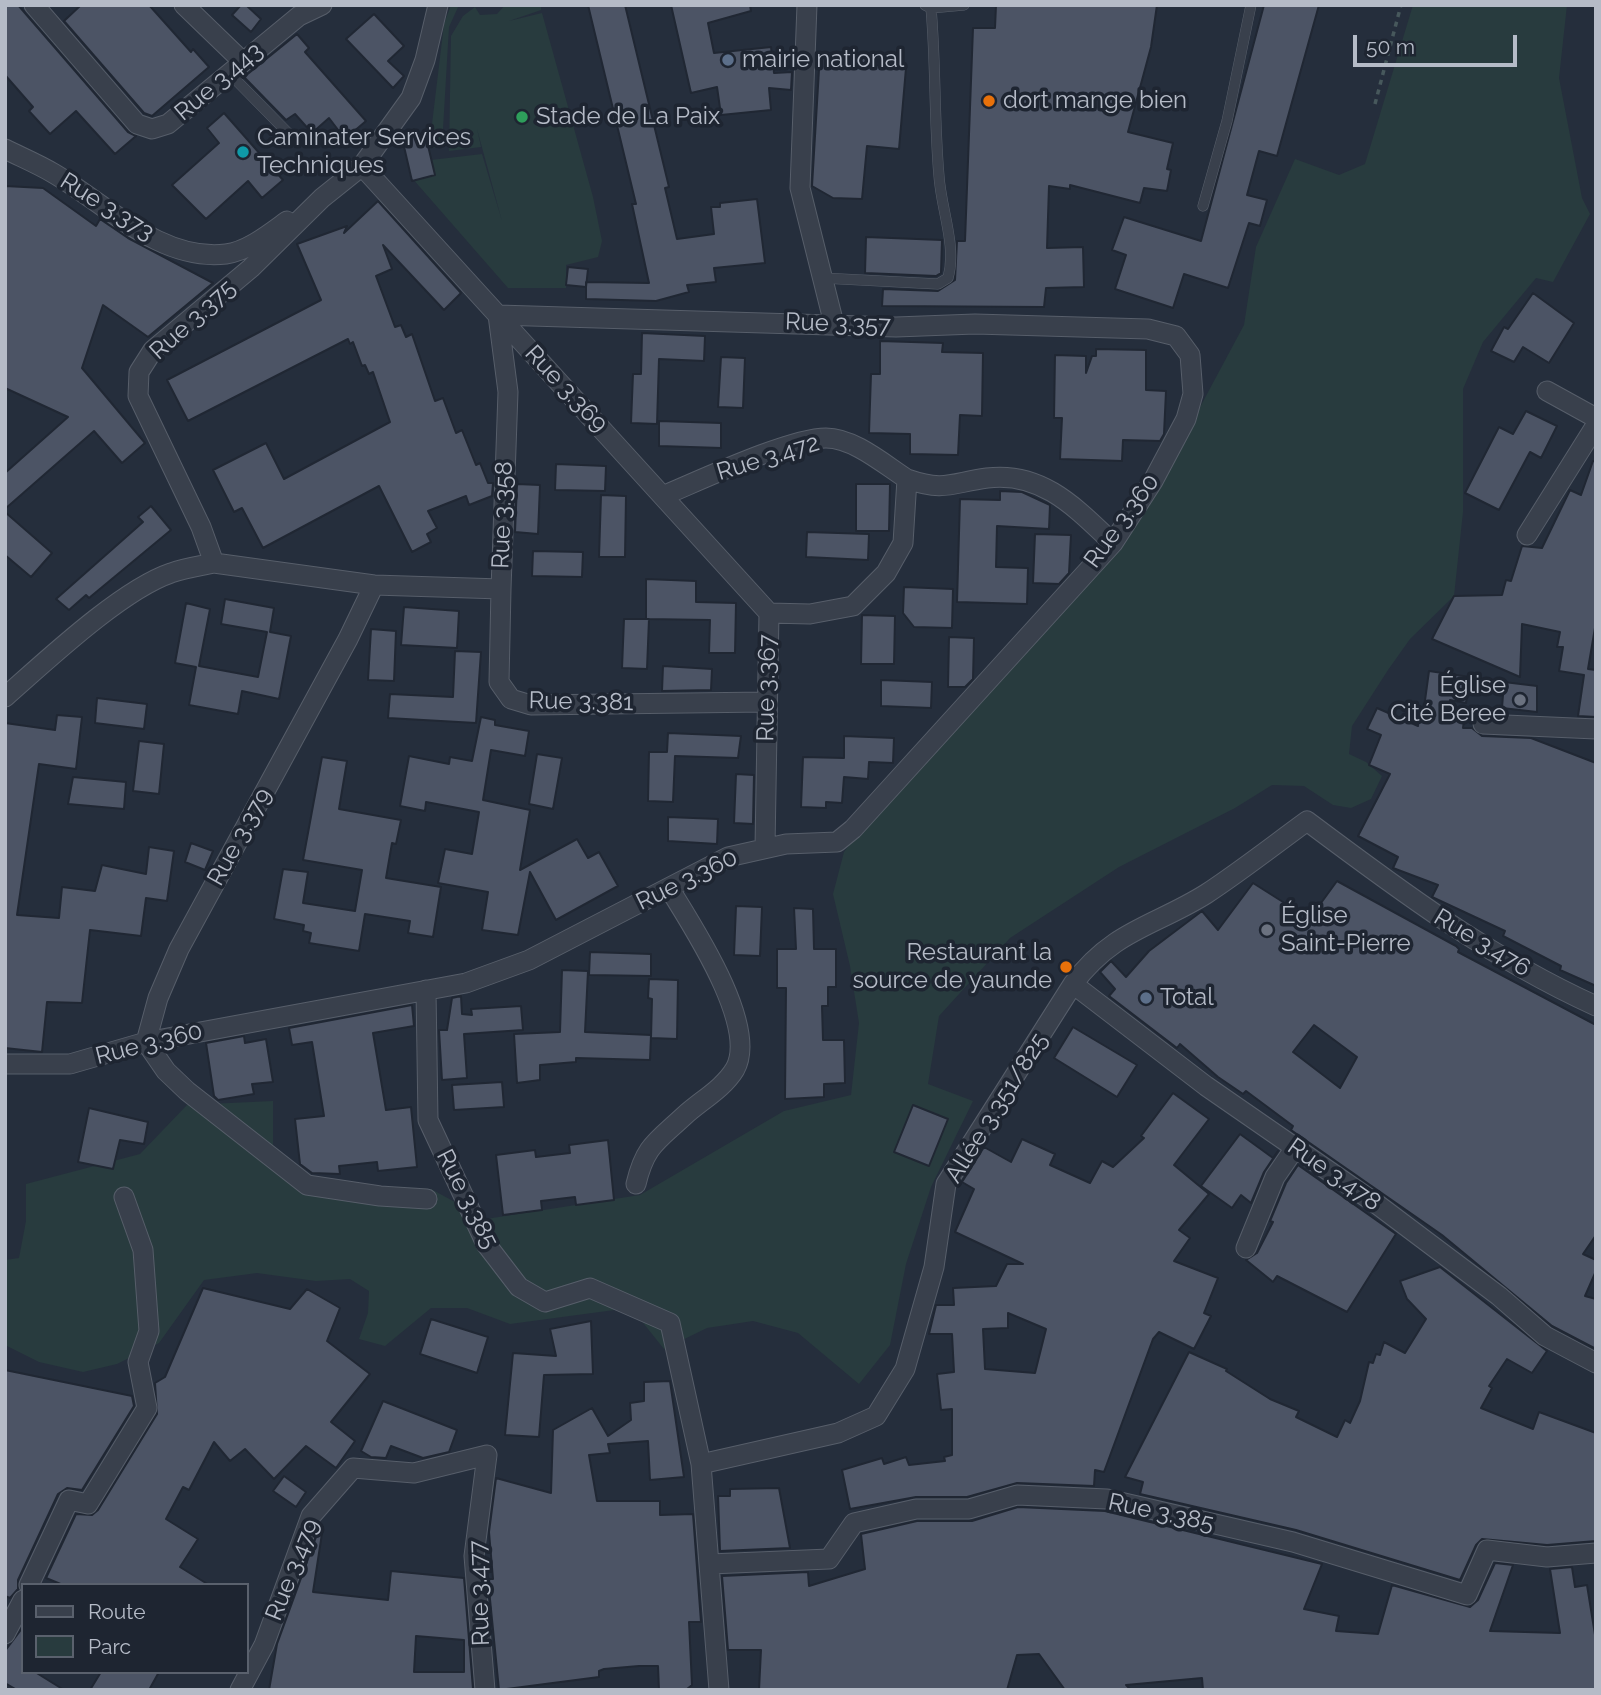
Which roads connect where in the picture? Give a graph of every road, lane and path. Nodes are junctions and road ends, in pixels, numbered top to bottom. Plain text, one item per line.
1 (34, 5) edge
2 (184, 5) edge
3 (322, 5) edge
4 (438, 5) edge
5 (807, 5) edge
6 (964, 5) edge
7 (1251, 5) edge
8 (1401, 5) edge
9 (928, 7) edge
10 (236, 68) junction
11 (1374, 104) dead end
12 (293, 138) dead end
13 (5, 149) edge
14 (362, 166) junction
15 (322, 198) junction
16 (1203, 206) dead end
17 (821, 278) junction
18 (498, 315) junction
19 (834, 324) junction
20 (1176, 336) joint
21 (1547, 391) dead end
22 (1596, 418) edge
23 (1596, 425) edge
24 (907, 478) junction
25 (665, 495) junction
26 (1527, 535) dead end
27 (1113, 543) junction
28 (214, 563) junction
29 (374, 585) junction
30 (501, 589) junction
31 (769, 613) junction
32 (5, 697) edge
33 (765, 702) junction
34 (1483, 724) dead end
35 (1596, 729) edge
36 (1307, 821) joint
37 (765, 847) junction
38 (669, 888) junction
39 (1073, 984) junction
40 (426, 990) junction
41 (1596, 1006) edge
42 (146, 1042) junction
43 (5, 1064) edge
44 (1295, 1148) junction
45 (636, 1184) dead end
46 (124, 1197) dead end
47 (427, 1199) dead end
48 (1246, 1248) dead end
49 (1596, 1363) edge
50 (487, 1455) joint
51 (701, 1464) junction
52 (1596, 1553) edge
53 (710, 1564) junction
54 (30, 1583) edge
55 (21, 1604) edge
56 (5, 1634) edge
57 (240, 1690) edge
58 (485, 1690) edge
59 (719, 1690) edge

1 - 10 street, Rue 3.443
2 - 10 street
3 - 10 street, Rue 3.443
4 - 14 street, Rue 3.375
5 - 17 street
6 - 9 lane
7 - 16 lane
8 - 11 path
9 - 17 lane
10 - 12 lane
13 - 15 street, Rue 3.373
14 - 15 street, Rue 3.375
14 - 18 street, Rue 3.369
15 - 28 street, Rue 3.375
17 - 19 street
18 - 19 street, Rue 3.357
18 - 25 street, Rue 3.369
18 - 30 street, Rue 3.358
19 - 20 street, Rue 3.357
20 - 27 street, Rue 3.360
21 - 22 street
23 - 26 street
24 - 25 street, Rue 3.472
24 - 27 street
24 - 31 street, Rue 3.367
25 - 31 street, Rue 3.369
27 - 37 street, Rue 3.360
28 - 29 street, Rue 3.358
28 - 32 street
29 - 30 street, Rue 3.358
29 - 42 street, Rue 3.379
30 - 33 street, Rue 3.381
31 - 33 street, Rue 3.367
33 - 37 street, Rue 3.367
34 - 35 street
36 - 39 street, Allée 3.351/825
36 - 41 street, Rue 3.476
37 - 38 street, Rue 3.360
38 - 40 street, Rue 3.360
38 - 45 street
39 - 44 street, Rue 3.478
39 - 51 street, Allée 3.351/825
40 - 42 street, Rue 3.360
40 - 51 street, Rue 3.385
42 - 43 street, Rue 3.360
42 - 47 street
44 - 48 street
44 - 49 street, Rue 3.478
46 - 54 street
50 - 57 street, Rue 3.479
50 - 58 street, Rue 3.477
51 - 53 street, Rue 3.385
52 - 53 street, Rue 3.385
53 - 59 street, Rue 3.385
55 - 56 street

